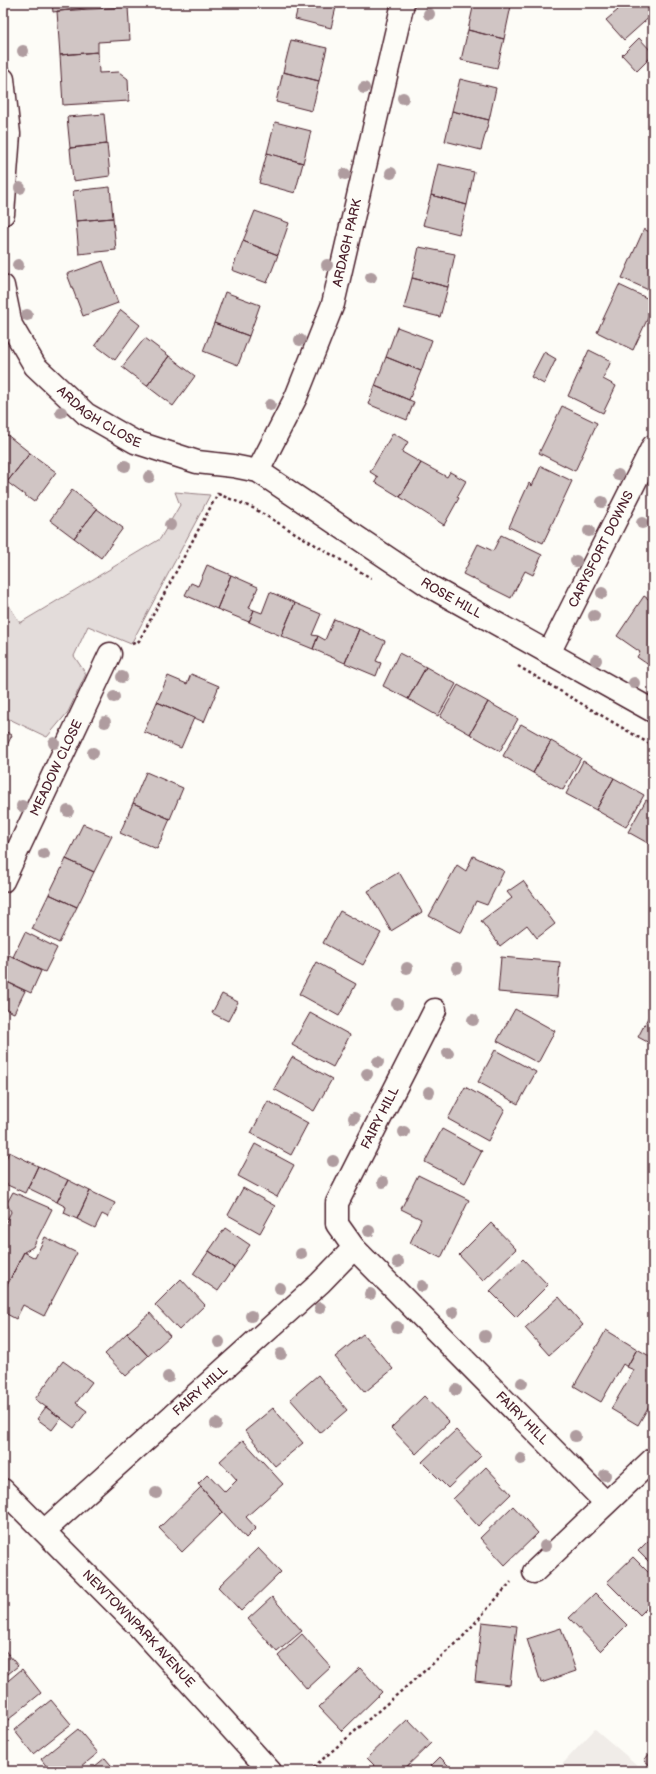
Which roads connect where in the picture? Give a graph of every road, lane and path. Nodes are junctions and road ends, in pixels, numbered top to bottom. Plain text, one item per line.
1 (403, 3) edge
2 (3, 79) edge
3 (3, 214) edge
4 (3, 286) edge
5 (653, 446) edge
6 (233, 466) junction
7 (258, 471) junction
8 (549, 653) junction
9 (110, 654) joint
10 (653, 711) edge
11 (3, 881) edge
12 (435, 1010) dead end
13 (354, 1248) junction
14 (653, 1459) edge
15 (3, 1490) edge
16 (606, 1503) junction
17 (44, 1531) junction
18 (534, 1572) joint
19 (270, 1771) edge
20 (309, 1771) edge

1 - 7 street, ARDAGH PARK
2 - 3 street
4 - 6 street, ARDAGH CLOSE
5 - 8 street, CARYSFORT DOWNS
6 - 7 street, ARDAGH CLOSE
6 - 9 path
7 - 8 street, ROSE HILL
8 - 10 street, ROSE HILL
9 - 11 street, MEADOW CLOSE
12 - 13 street, FAIRY HILL
13 - 16 street, FAIRY HILL
13 - 17 street, FAIRY HILL
14 - 16 street
15 - 17 street, NEWTOWNPARK AVENUE
16 - 18 street
17 - 19 street, NEWTOWNPARK AVENUE
18 - 20 path

